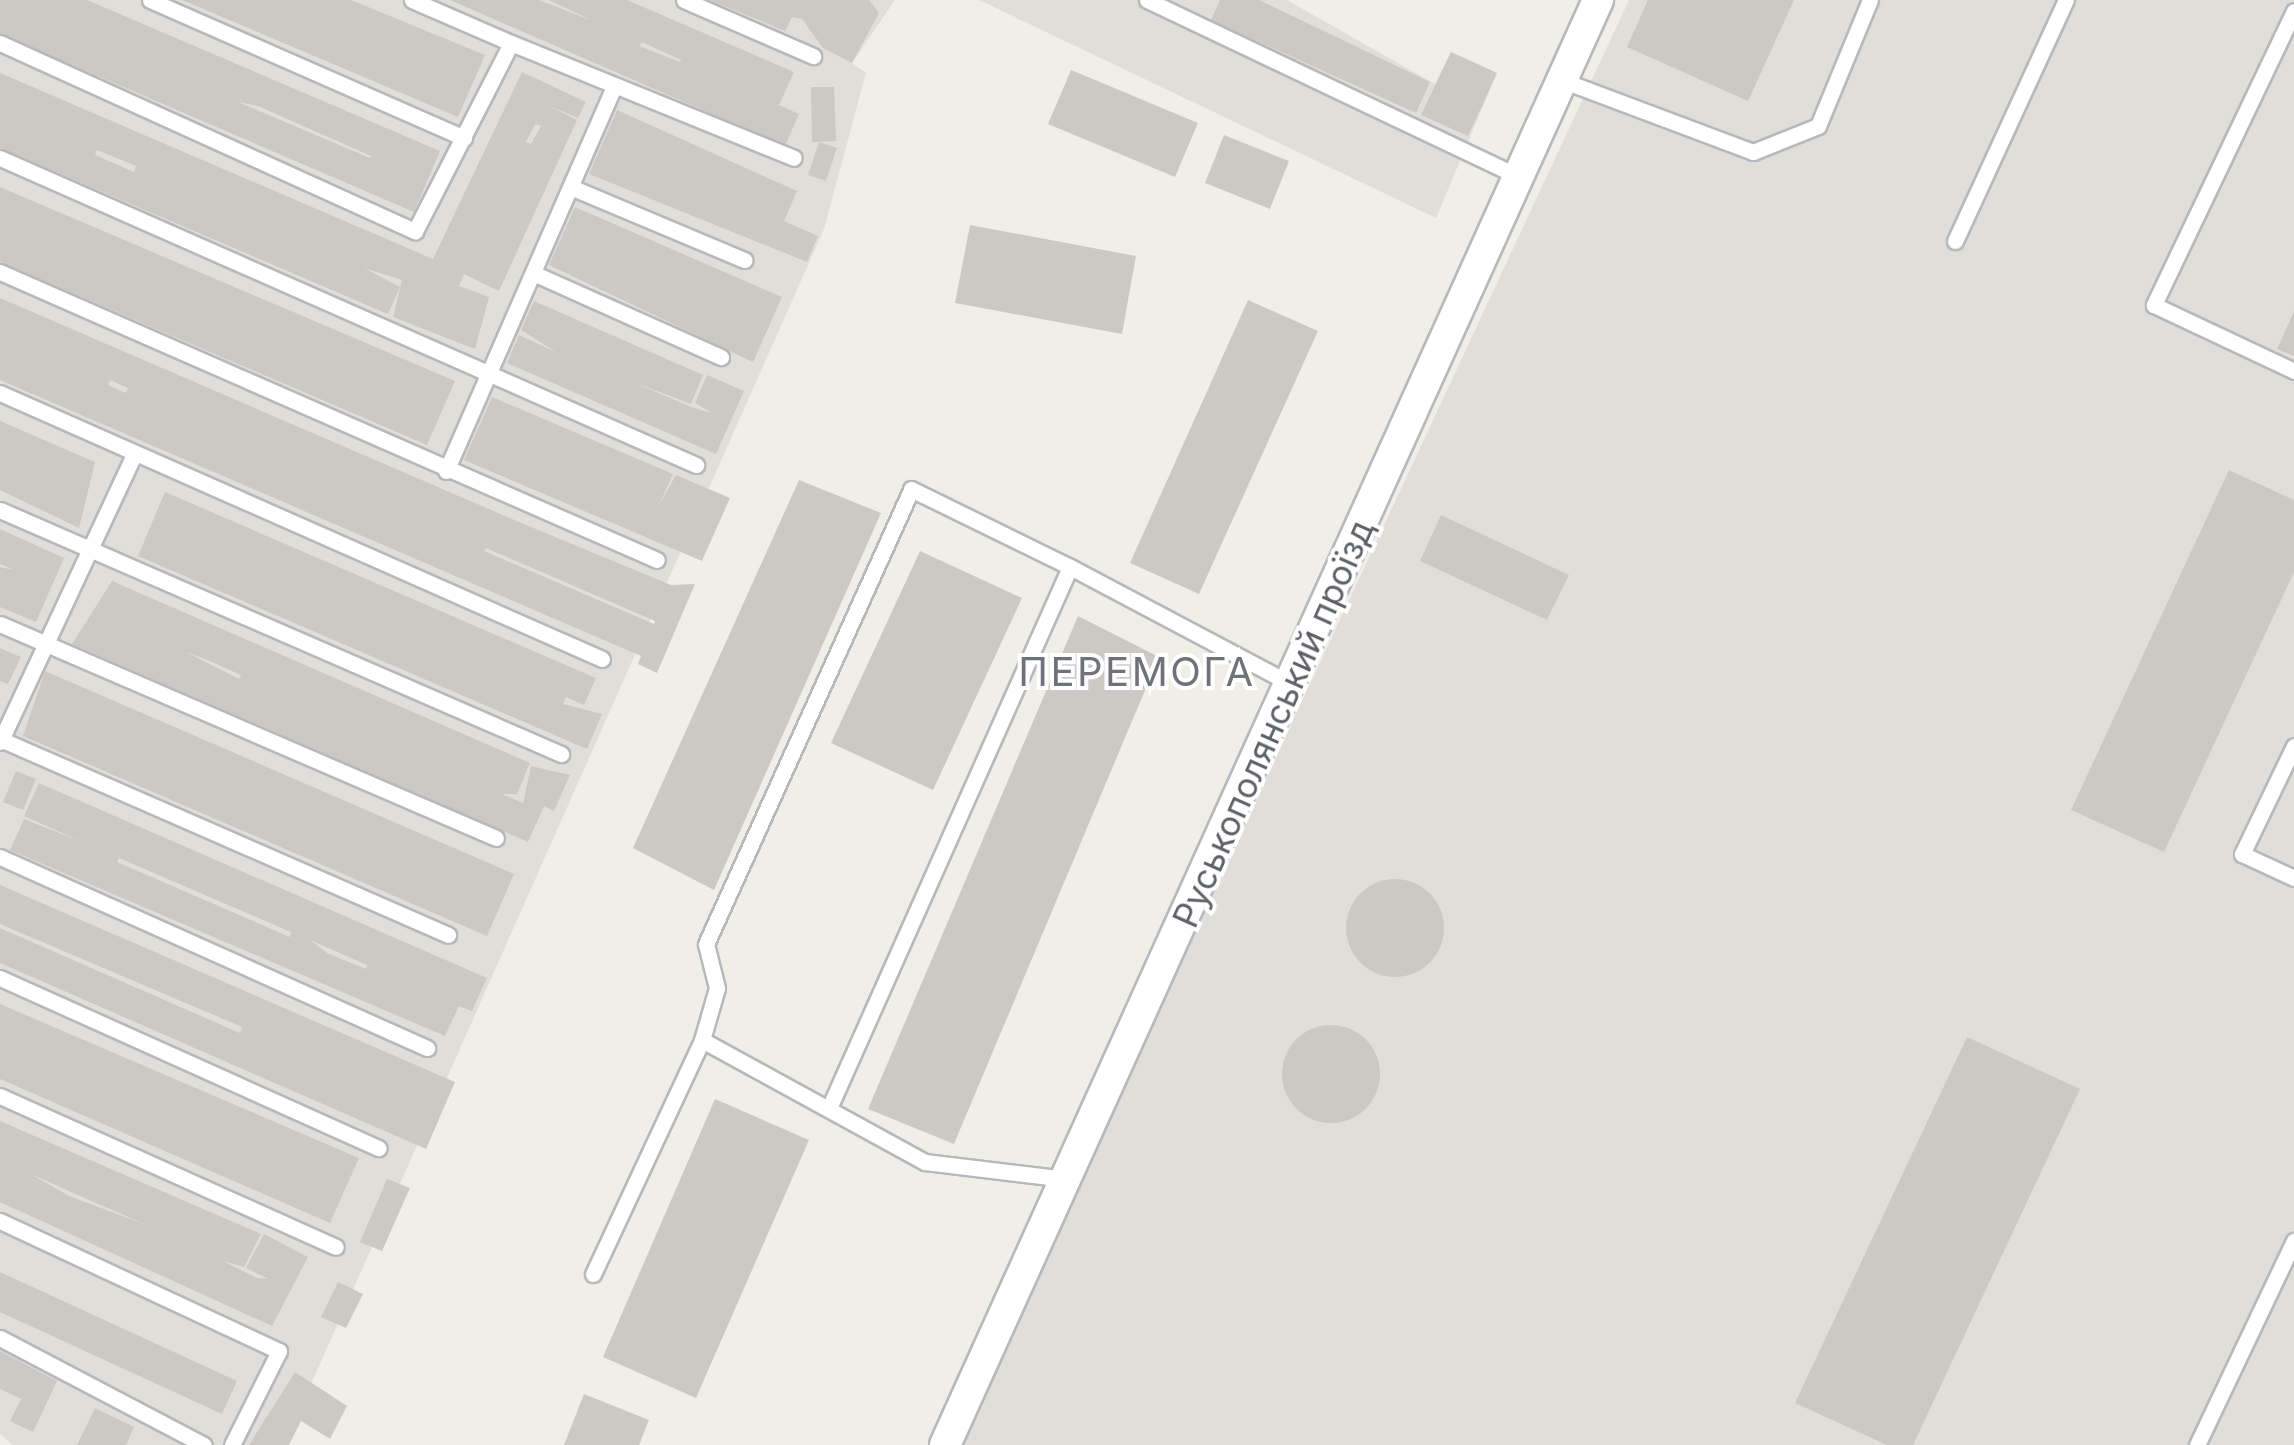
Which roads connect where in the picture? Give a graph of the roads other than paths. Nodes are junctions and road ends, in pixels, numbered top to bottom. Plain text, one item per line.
1 (150, 0) edge
2 (412, 0) edge
3 (684, 0) edge
4 (1146, 0) edge
5 (1183, 0) edge
6 (1598, 0) edge
7 (1870, 0) edge
8 (2066, 0) edge
9 (2294, 12) edge
10 (1176, 16) junction
11 (0, 43) edge
12 (510, 44) junction
13 (813, 56) dead end
14 (1564, 82) junction
15 (613, 88) junction
16 (464, 138) junction
17 (0, 158) edge
18 (794, 158) dead end
19 (1519, 177) junction
20 (573, 188) junction
21 (1955, 241) dead end
22 (744, 260) dead end
23 (0, 272) edge
24 (532, 272) junction
25 (721, 357) dead end
26 (2294, 372) edge
27 (485, 373) junction
28 (0, 393) edge
29 (133, 458) junction
30 (696, 465) dead end
31 (446, 470) junction
32 (0, 510) edge
33 (94, 552) junction
34 (657, 560) dead end
35 (1070, 567) junction
36 (0, 624) edge
37 (42, 642) junction
38 (602, 659) dead end
39 (1291, 684) junction
40 (0, 740) edge
41 (2294, 746) edge
42 (561, 754) dead end
43 (496, 838) dead end
44 (0, 857) edge
45 (2294, 878) edge
46 (448, 935) dead end
47 (0, 978) edge
48 (702, 1040) junction
49 (427, 1048) dead end
50 (0, 1096) edge
51 (830, 1106) junction
52 (379, 1148) dead end
53 (1066, 1179) junction
54 (0, 1221) edge
55 (2294, 1241) edge
56 (336, 1247) dead end
57 (593, 1274) dead end
58 (0, 1338) edge
59 (204, 1445) edge
60 (232, 1445) edge
61 (945, 1445) edge
62 (2197, 1445) edge

1 - 16 lane
2 - 12 lane
3 - 13 lane
4 - 10 lane
5 - 10 lane
6 - 14 street, Руськополянський проїзд
7 - 14 lane
8 - 21 lane
9 - 26 lane
10 - 19 lane
11 - 16 lane
12 - 15 lane
12 - 16 lane
14 - 19 street, Руськополянський проїзд
15 - 18 lane
15 - 20 lane
17 - 27 lane
19 - 39 street, Руськополянський проїзд
20 - 22 lane
20 - 24 lane
23 - 31 lane
24 - 25 lane
24 - 27 lane
27 - 30 lane
27 - 31 lane
28 - 29 lane
29 - 33 lane
29 - 38 lane
31 - 34 lane
32 - 33 lane
33 - 37 lane
33 - 42 lane
35 - 39 lane
35 - 48 lane
35 - 51 lane
36 - 37 lane
37 - 40 lane
37 - 43 lane
39 - 53 street, Руськополянський проїзд
40 - 46 lane
41 - 45 lane
44 - 49 lane
47 - 52 lane
48 - 51 lane
48 - 57 lane
50 - 56 lane
51 - 53 lane
53 - 61 street, Руськополянський проїзд
54 - 60 lane
55 - 62 lane
58 - 59 lane

